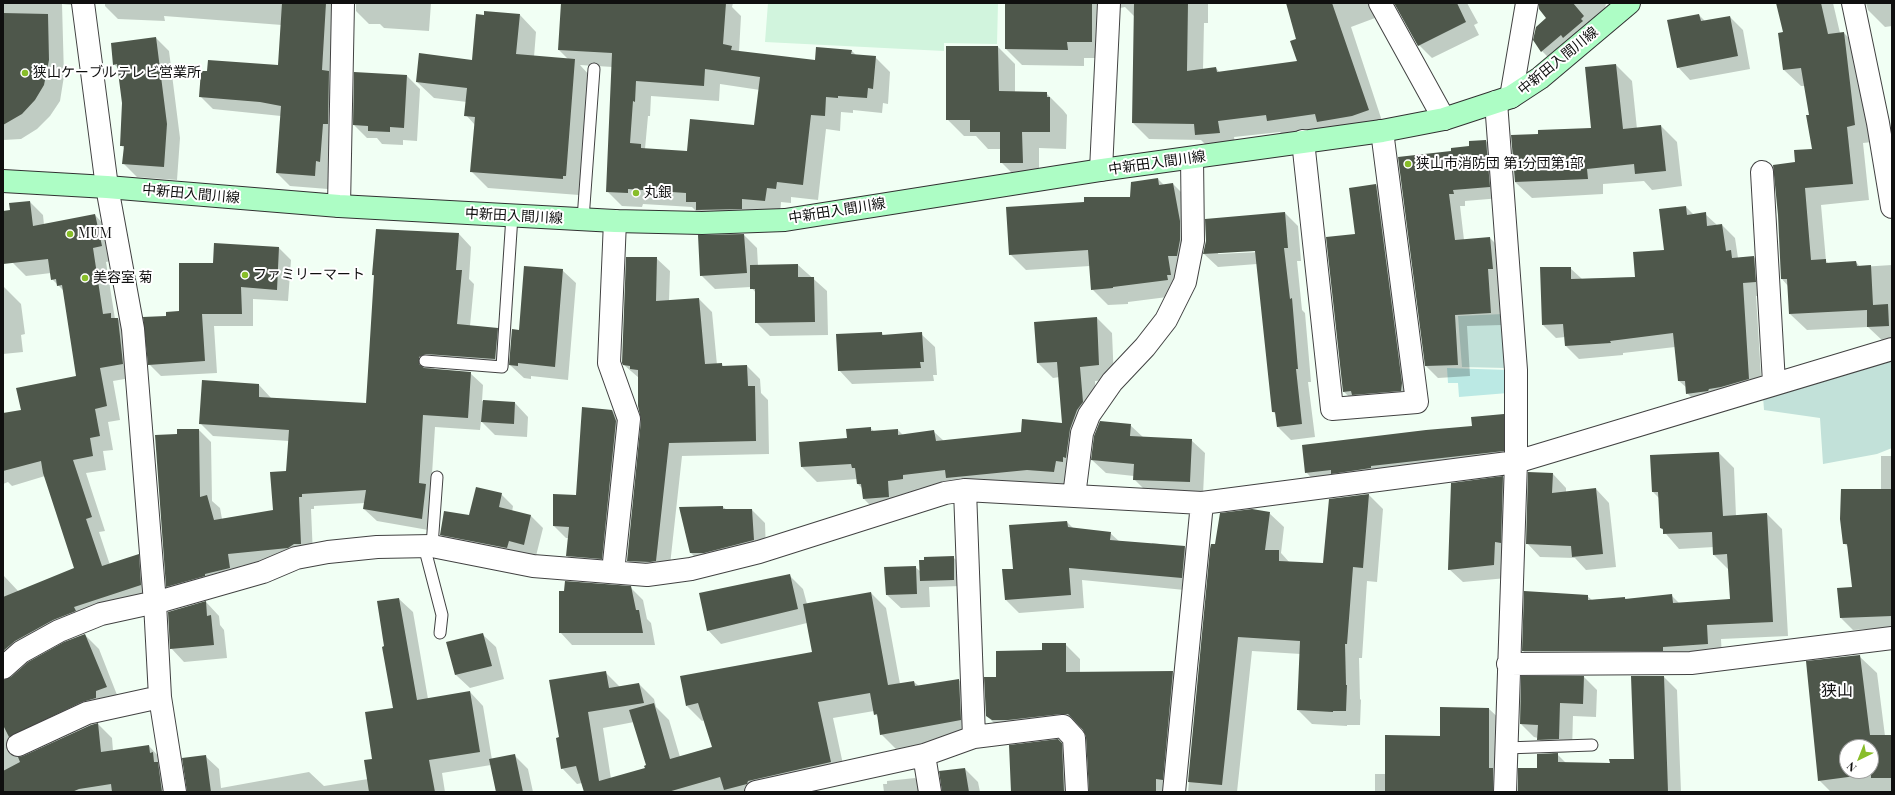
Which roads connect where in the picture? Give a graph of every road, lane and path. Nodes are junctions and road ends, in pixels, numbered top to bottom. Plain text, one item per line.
1 (84, 3) edge
2 (343, 3) edge
3 (1109, 3) edge
4 (1380, 3) edge
5 (1527, 3) edge
6 (1629, 3) edge
7 (1853, 3) edge
8 (594, 70) dead end
9 (1504, 100) junction
10 (1444, 119) junction
11 (1382, 131) junction
12 (1303, 141) junction
13 (1192, 158) junction
14 (1101, 170) junction
15 (1762, 172) dead end
16 (3, 181) edge
17 (107, 186) junction
18 (339, 206) junction
19 (1892, 207) edge
20 (512, 216) junction
21 (583, 219) junction
22 (614, 221) junction
23 (1892, 349) edge
24 (425, 361) dead end
25 (1774, 383) junction
26 (1516, 462) junction
27 (437, 477) dead end
28 (965, 490) junction
29 (1074, 496) junction
30 (1202, 502) junction
31 (428, 546) junction
32 (613, 572) junction
33 (154, 603) junction
34 (440, 633) dead end
35 (1892, 638) edge
36 (1508, 664) junction
37 (3, 668) edge
38 (160, 697) junction
39 (974, 737) junction
40 (18, 745) dead end
41 (1592, 745) dead end
42 (1506, 748) junction
43 (924, 755) junction
44 (175, 792) edge
45 (756, 792) edge
46 (930, 792) edge
47 (1077, 792) edge
48 (1174, 792) edge
49 (1505, 792) edge

1 - 17 street
2 - 18 street
3 - 14 street
4 - 10 street
5 - 9 street
6 - 9 main road, 中新田入間川線
7 - 19 street
8 - 21 lane
9 - 10 main road, 中新田入間川線
9 - 26 street
10 - 11 main road, 中新田入間川線
11 - 12 main road, 中新田入間川線
11 - 12 street
12 - 13 main road, 中新田入間川線
13 - 14 main road, 中新田入間川線
13 - 29 street
14 - 22 main road, 中新田入間川線
15 - 25 street
16 - 17 main road, 中新田入間川線
17 - 18 main road, 中新田入間川線
17 - 33 street
18 - 20 main road, 中新田入間川線
20 - 21 main road, 中新田入間川線
20 - 24 lane
21 - 22 main road, 中新田入間川線
22 - 32 street
23 - 25 street
25 - 26 street
26 - 30 street
26 - 36 street
27 - 31 lane
28 - 29 street
28 - 32 street
28 - 39 street
29 - 30 street
30 - 48 street
31 - 32 street
31 - 33 street
31 - 34 lane
33 - 37 street
33 - 38 street
35 - 36 street
36 - 42 street
38 - 40 street
38 - 44 street
39 - 43 street
39 - 47 street
41 - 42 lane
42 - 49 street
43 - 45 street
43 - 46 street

